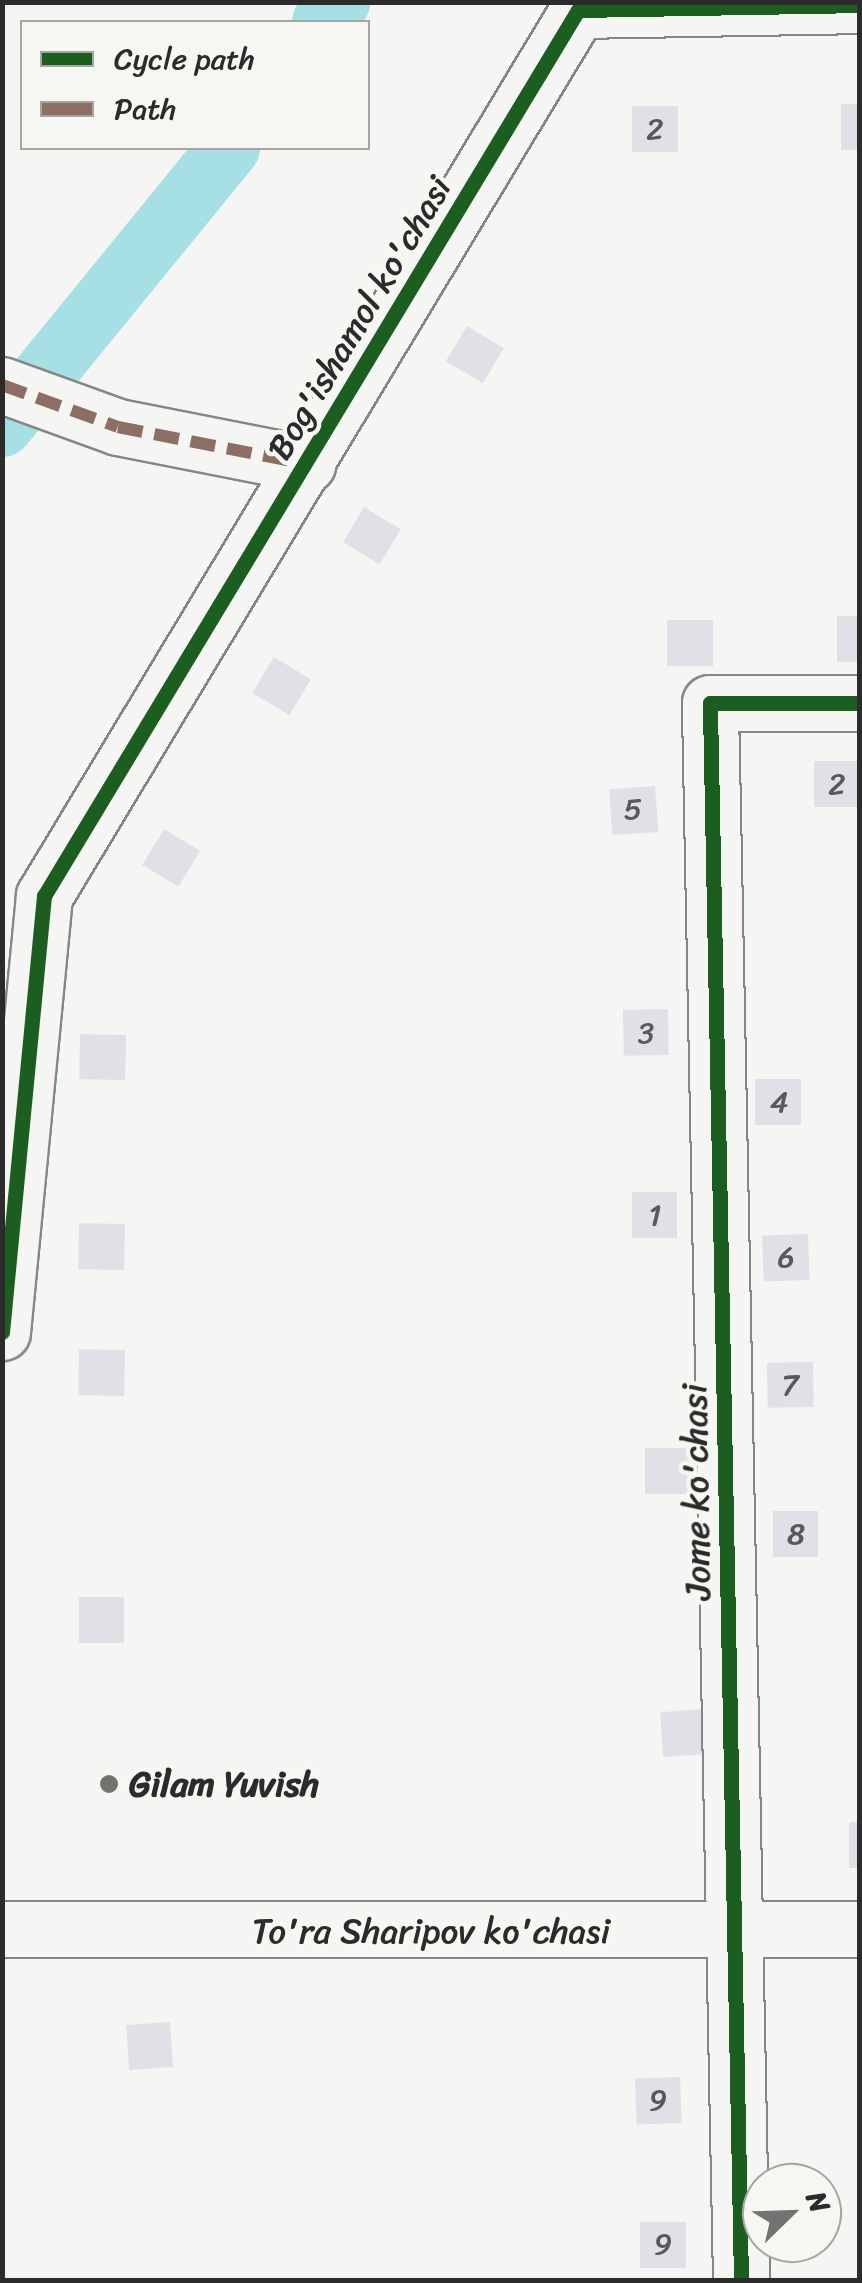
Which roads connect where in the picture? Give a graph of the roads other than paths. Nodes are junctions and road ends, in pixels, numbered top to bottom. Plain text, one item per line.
1 (860, 4) edge
2 (2, 385) edge
3 (307, 464) junction
4 (860, 703) edge
5 (2, 1332) edge
6 (2, 1929) edge
7 (860, 1929) edge
8 (734, 1933) junction
9 (741, 2280) edge

1 - 3 street, Bog'ishamol ko'chasi
2 - 3 street
3 - 5 street, Bog'ishamol ko'chasi
4 - 8 street, Jome ko'chasi
6 - 8 street, To'ra Sharipov ko'chasi
7 - 8 street, To'ra Sharipov ko'chasi
8 - 9 street, Jome ko'chasi

